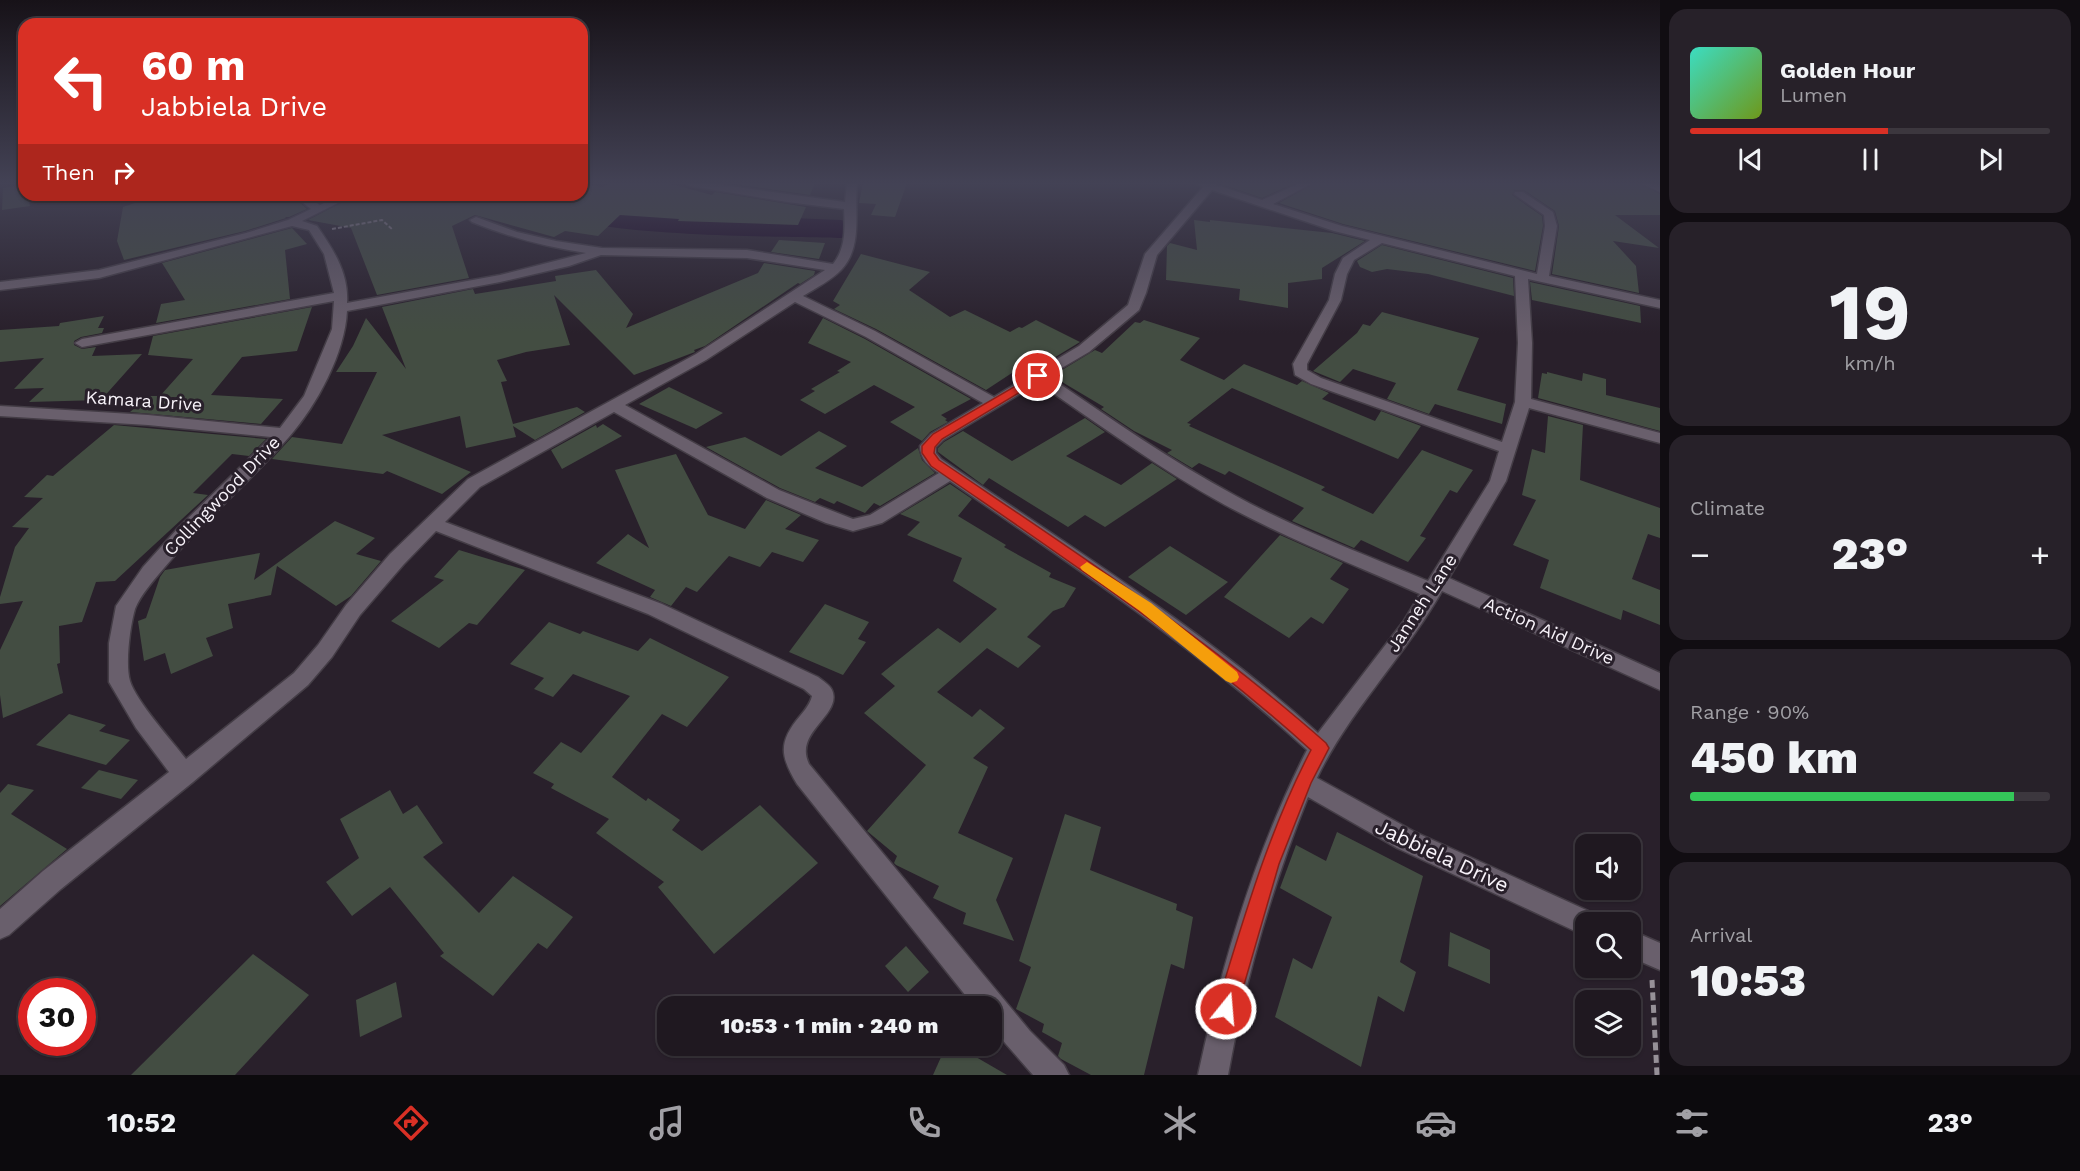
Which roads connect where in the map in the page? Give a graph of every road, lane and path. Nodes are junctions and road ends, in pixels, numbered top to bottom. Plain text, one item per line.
1 (251, 233) edge
2 (316, 233) edge
3 (511, 233) edge
4 (851, 233) edge
5 (1167, 233) edge
6 (1358, 233) edge
7 (1550, 233) edge
8 (1381, 239) junction
9 (602, 252) junction
10 (836, 268) junction
11 (1521, 274) junction
12 (1542, 278) junction
13 (0, 286) edge
14 (794, 297) junction
15 (340, 302) junction
16 (1660, 303) edge
17 (82, 343) dead end
18 (1038, 376) junction
19 (1523, 402) junction
20 (994, 403) junction
21 (613, 405) junction
22 (0, 411) edge
23 (284, 433) junction
24 (1660, 438) edge
25 (1508, 449) junction
26 (951, 474) junction
27 (431, 523) junction
28 (1434, 586) junction
29 (1660, 682) edge
30 (1320, 748) junction
31 (185, 775) junction
32 (1303, 782) junction
33 (1575, 918) edge
34 (0, 926) edge
35 (1647, 951) edge
36 (1054, 1075) edge
37 (1213, 1075) edge
38 (1657, 1075) edge

1 - 13 street
2 - 15 street, Collingwood Drive
3 - 9 street
4 - 10 street
5 - 18 street
6 - 8 street
7 - 12 street
8 - 11 street
8 - 25 street
9 - 10 street
9 - 15 street
10 - 14 street
11 - 12 street
11 - 19 street, Janneh Lane
12 - 16 street
14 - 20 street
14 - 21 street
15 - 17 street
15 - 23 street, Collingwood Drive
18 - 20 street
18 - 28 street, Action Aid Drive
19 - 24 street
19 - 25 street, Janneh Lane
20 - 26 street
21 - 26 street
21 - 27 street
22 - 23 street, Kamara Drive
23 - 31 street, Collingwood Drive
25 - 28 street, Janneh Lane
26 - 30 street
27 - 31 street
27 - 36 street
28 - 29 street, Action Aid Drive
28 - 30 street, Janneh Lane
30 - 32 street, Janneh Lane
31 - 34 street
32 - 33 street, Jabbiela Drive
32 - 37 street, Janneh Lane
35 - 38 path

